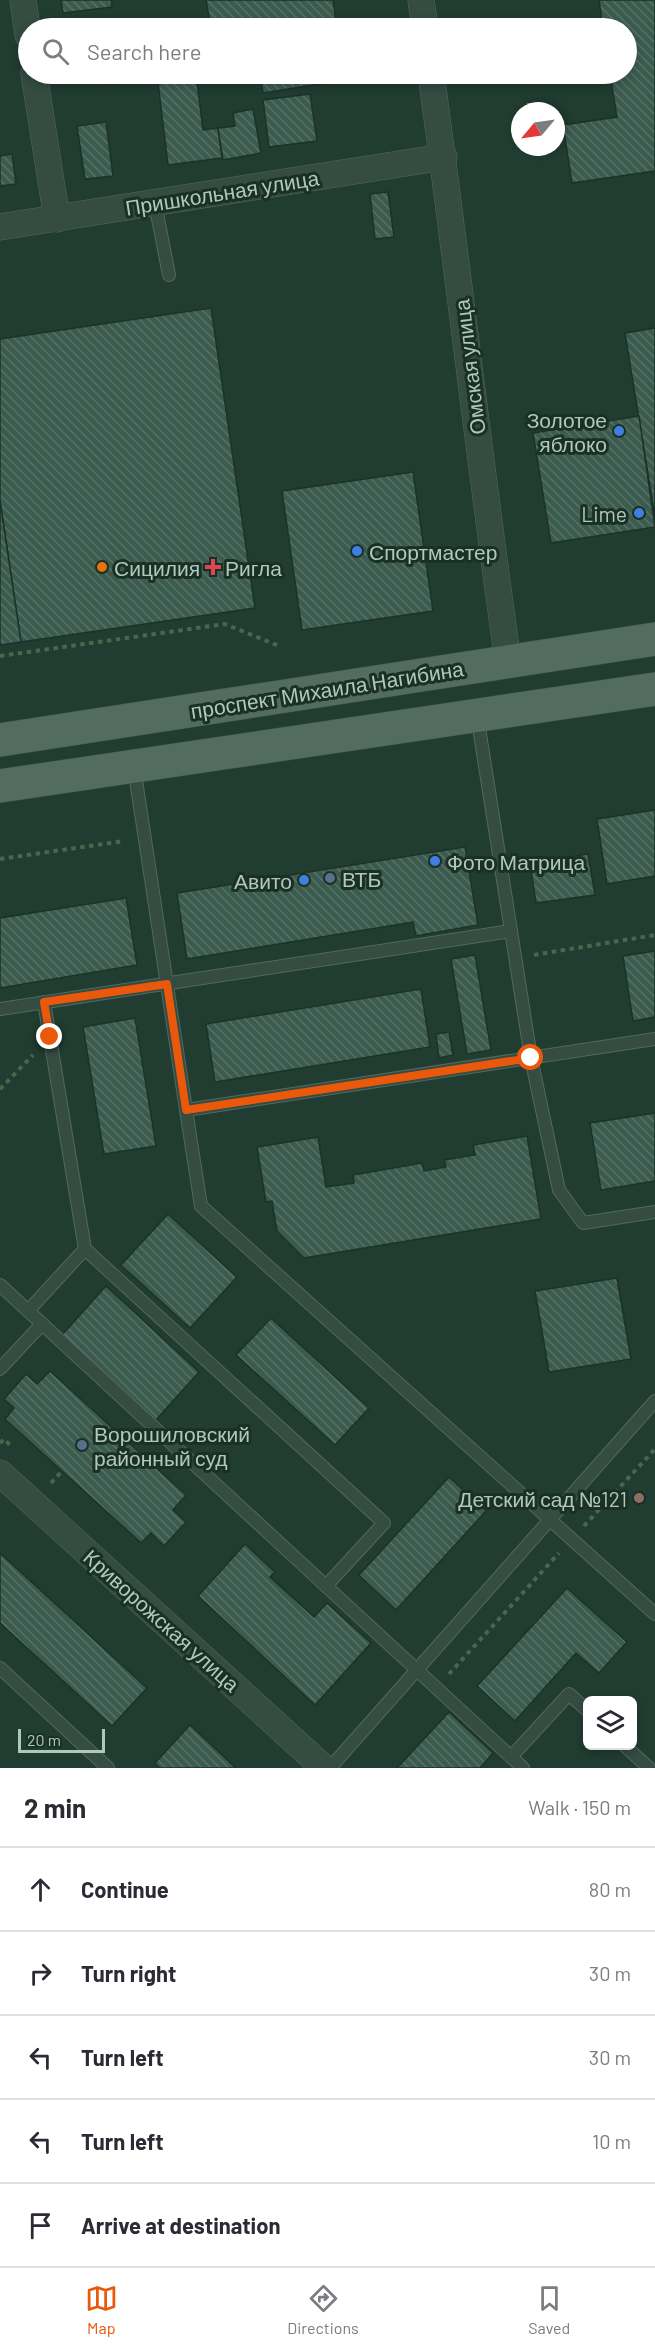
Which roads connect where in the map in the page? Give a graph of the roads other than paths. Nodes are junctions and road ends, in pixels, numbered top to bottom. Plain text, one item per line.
1 (23, 0) edge
2 (421, 0) edge
3 (26, 18) edge
4 (424, 18) edge
5 (36, 84) edge
6 (433, 84) edge
7 (444, 157) junction
8 (154, 203) junction
9 (57, 219) junction
10 (0, 227) edge
11 (169, 275) dead end
12 (655, 639) edge
13 (508, 661) junction
14 (655, 689) edge
15 (477, 716) junction
16 (0, 740) edge
17 (134, 766) junction
18 (0, 786) edge
19 (511, 931) junction
20 (167, 984) junction
21 (44, 1002) junction
22 (0, 1009) edge
23 (655, 1039) edge
24 (531, 1058) junction
25 (186, 1110) junction
26 (655, 1212) edge
27 (85, 1249) junction
28 (0, 1286) edge
29 (28, 1311) junction
30 (42, 1324) junction
31 (0, 1370) edge
32 (655, 1401) edge
33 (0, 1473) edge
34 (551, 1519) junction
35 (326, 1586) junction
36 (655, 1614) edge
37 (0, 1668) edge
38 (417, 1670) junction
39 (583, 1707) edge
40 (629, 1750) edge
41 (511, 1757) junction
42 (108, 1768) edge
43 (324, 1768) edge
44 (330, 1768) edge
45 (523, 1768) edge
46 (649, 1768) edge

1 - 3 street
2 - 4 street
5 - 9 street
6 - 7 street, Омская улица
7 - 8 street, Пришкольная улица
7 - 13 street, Омская улица
8 - 9 street, Пришкольная улица
8 - 11 lane
9 - 10 street, Пришкольная улица
12 - 13 main road, проспект Михаила Нагибина
13 - 16 main road, проспект Михаила Нагибина
14 - 15 main road
15 - 17 main road
15 - 19 lane
17 - 18 main road
17 - 20 lane
19 - 20 lane
19 - 24 lane
20 - 21 lane
20 - 25 lane
21 - 22 lane
21 - 27 lane
23 - 24 lane
24 - 25 lane
24 - 26 lane
25 - 34 lane
27 - 29 lane
27 - 35 lane
28 - 29 lane
29 - 30 lane
30 - 31 lane
30 - 35 lane
32 - 34 lane
33 - 43 street, Криворожская улица
34 - 36 lane
34 - 38 lane
35 - 38 lane
37 - 42 lane
38 - 41 lane
38 - 44 lane
39 - 41 lane
40 - 46 lane
41 - 45 lane

